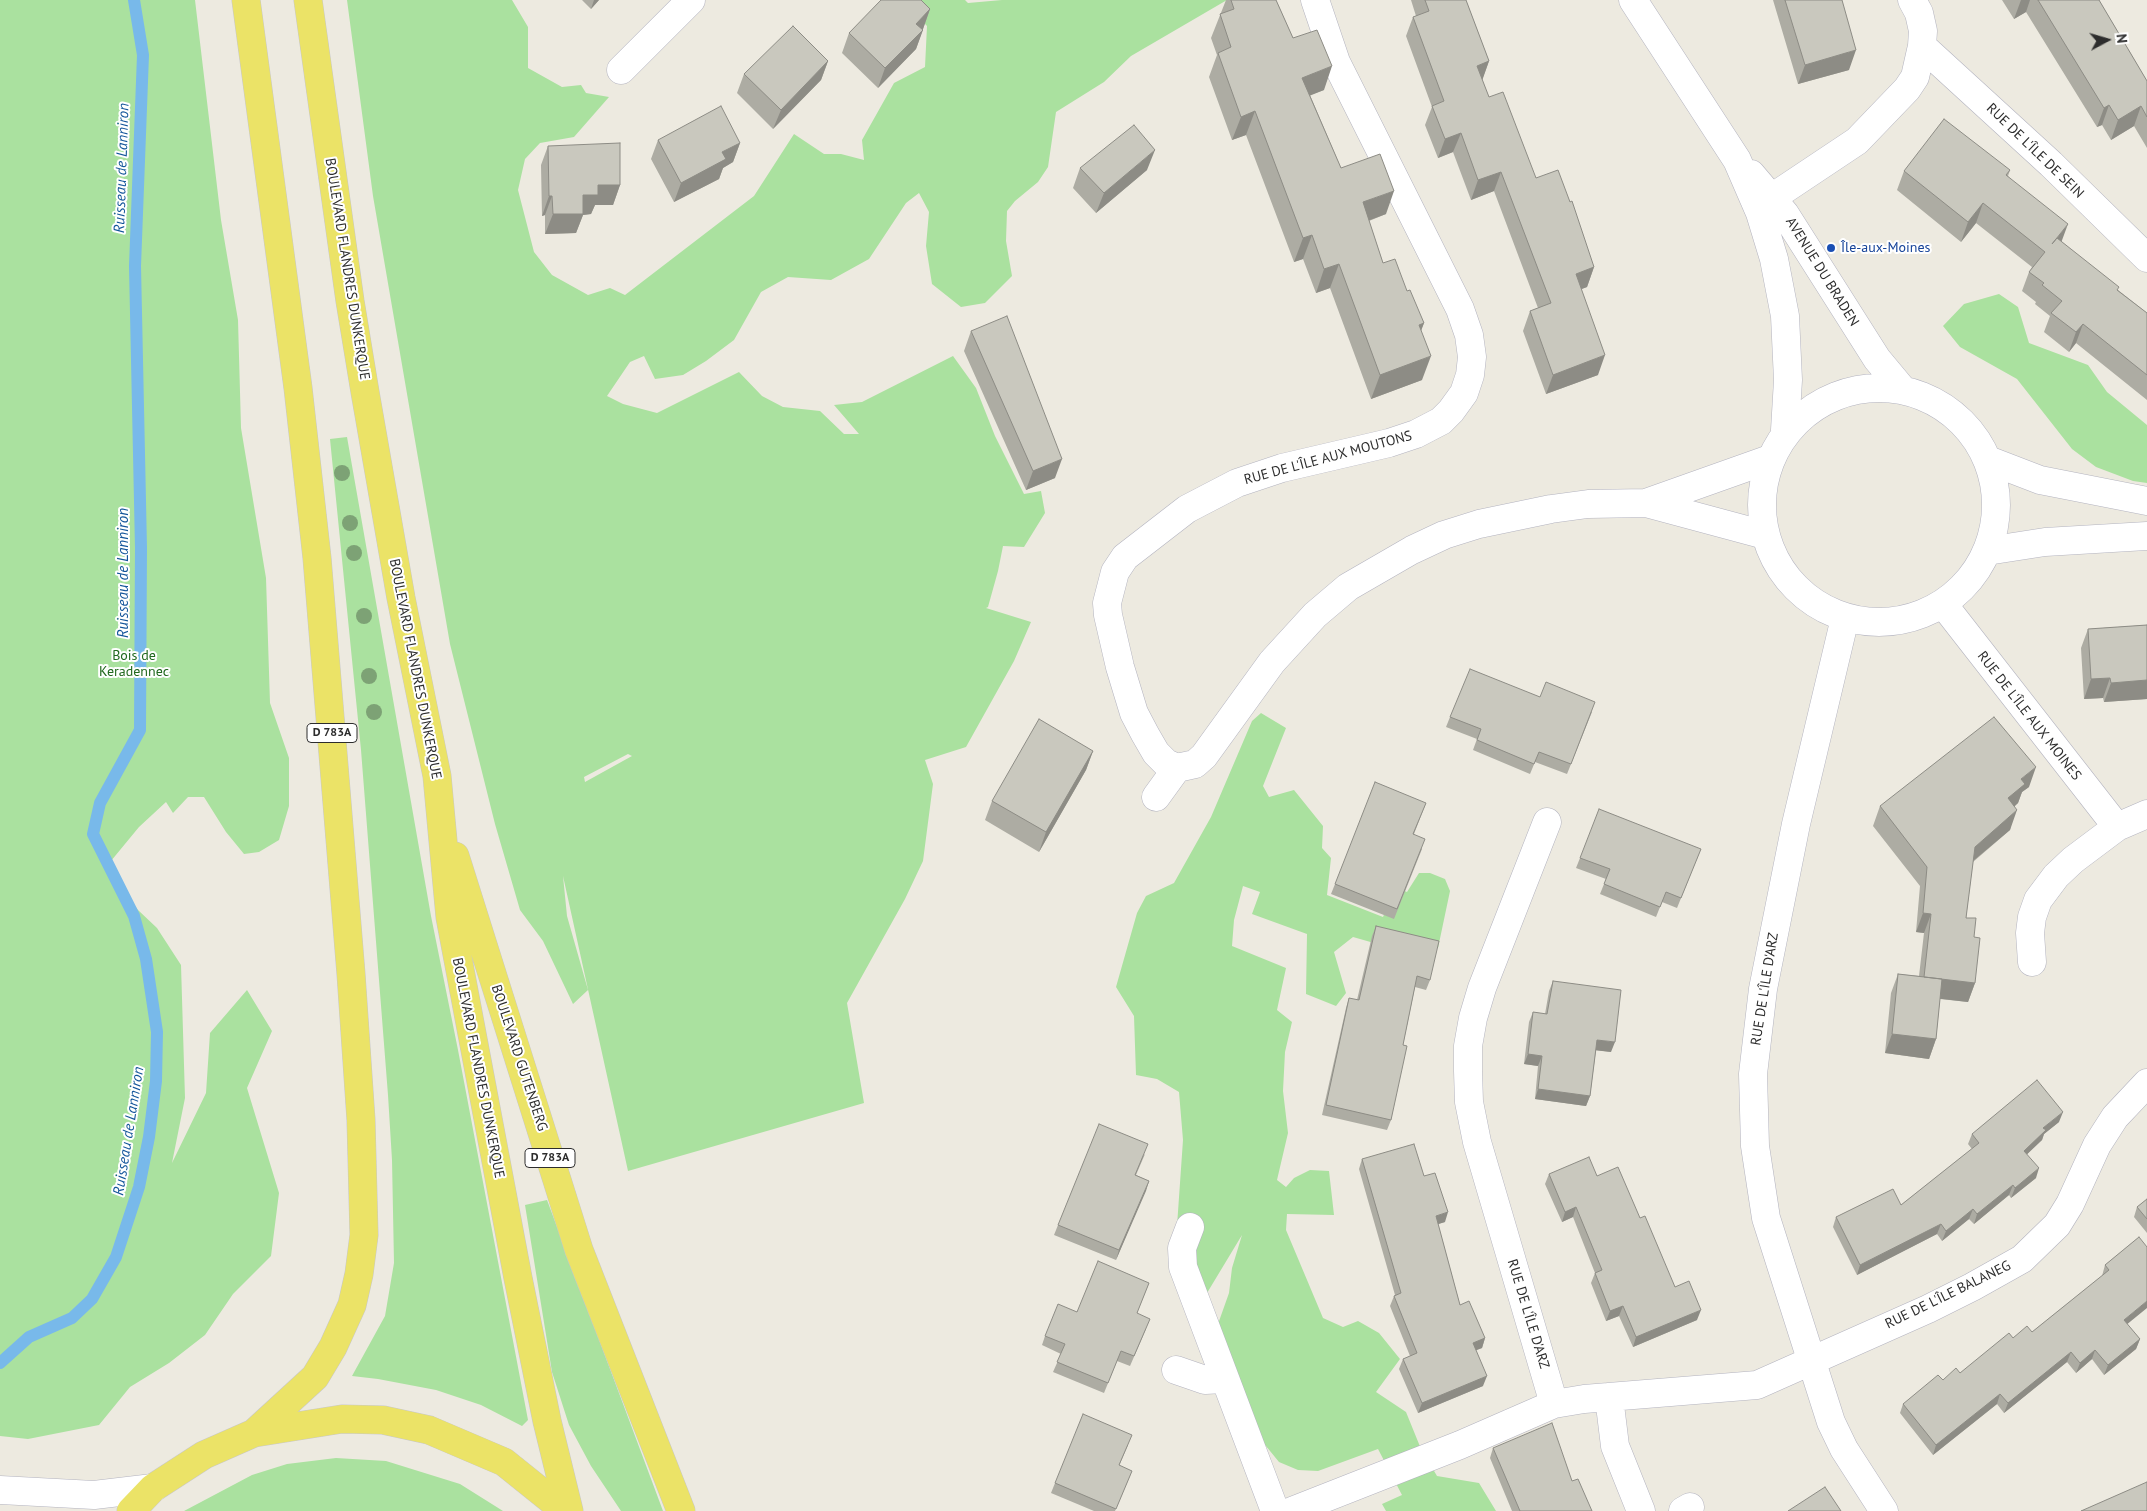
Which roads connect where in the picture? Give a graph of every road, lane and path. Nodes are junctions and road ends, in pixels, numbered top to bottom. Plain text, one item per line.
1 (246, 0) edge
2 (308, 0) edge
3 (691, 0) edge
4 (1316, 0) edge
5 (1633, 0) edge
6 (1912, 0) edge
7 (1922, 46) junction
8 (621, 70) dead end
9 (1737, 160) junction
10 (1773, 197) junction
11 (2147, 258) edge
12 (1902, 389) junction
13 (1785, 430) junction
14 (1770, 459) junction
15 (1988, 460) junction
16 (2147, 501) edge
17 (1646, 504) junction
18 (1765, 535) junction
19 (2147, 536) edge
20 (1987, 551) junction
21 (1943, 604) junction
22 (1845, 618) junction
23 (1177, 768) junction
24 (1156, 797) dead end
25 (438, 800) junction
26 (2147, 814) edge
27 (1547, 822) dead end
28 (2117, 827) junction
29 (2032, 962) dead end
30 (2147, 1083) edge
31 (1190, 1227) dead end
32 (1811, 1359) junction
33 (1176, 1370) dead end
34 (1224, 1379) junction
35 (1609, 1397) junction
36 (1554, 1404) junction
37 (254, 1433) junction
38 (153, 1488) junction
39 (0, 1490) edge
40 (131, 1511) edge
41 (565, 1511) edge
42 (569, 1511) edge
43 (681, 1511) edge
44 (1274, 1511) edge
45 (1292, 1511) edge
46 (1641, 1511) edge
47 (1884, 1511) edge

1 - 37 main road, D 783A
2 - 25 main road, BOULEVARD FLANDRES DUNKERQUE / D 783A
3 - 8 street
4 - 23 street, RUE DE L'ÎLE AUX MOUTONS
5 - 9 street, AVENUE DU BRADEN
6 - 7 street
7 - 10 street
7 - 11 street, RUE DE L'ÎLE DE SEIN
9 - 10 street, AVENUE DU BRADEN
9 - 13 street, AVENUE DU BRADEN
10 - 12 street, AVENUE DU BRADEN
12 - 13 street
12 - 15 street
13 - 14 street
14 - 17 street
14 - 18 street
15 - 16 street
15 - 20 street
17 - 18 street
17 - 23 street
18 - 22 street
19 - 20 street
20 - 21 street
21 - 22 street
21 - 28 street, RUE DE L'ÎLE AUX MOINES
22 - 32 street, RUE DE L'ÎLE D'ARZ
23 - 24 street
25 - 42 main road, BOULEVARD FLANDRES DUNKERQUE / D 783A
25 - 43 main road, BOULEVARD GUTENBERG / D 783A
26 - 28 street
27 - 36 street, RUE DE L'ÎLE D'ARZ
28 - 29 street
30 - 32 street, RUE DE L'ÎLE BALANEG
31 - 34 street
32 - 35 street
32 - 47 street, RUE DE L'ÎLE D'ARZ
33 - 34 street
34 - 44 street
35 - 36 street
35 - 46 street
36 - 45 street
37 - 38 main road
37 - 41 main road
38 - 39 street
38 - 40 main road

